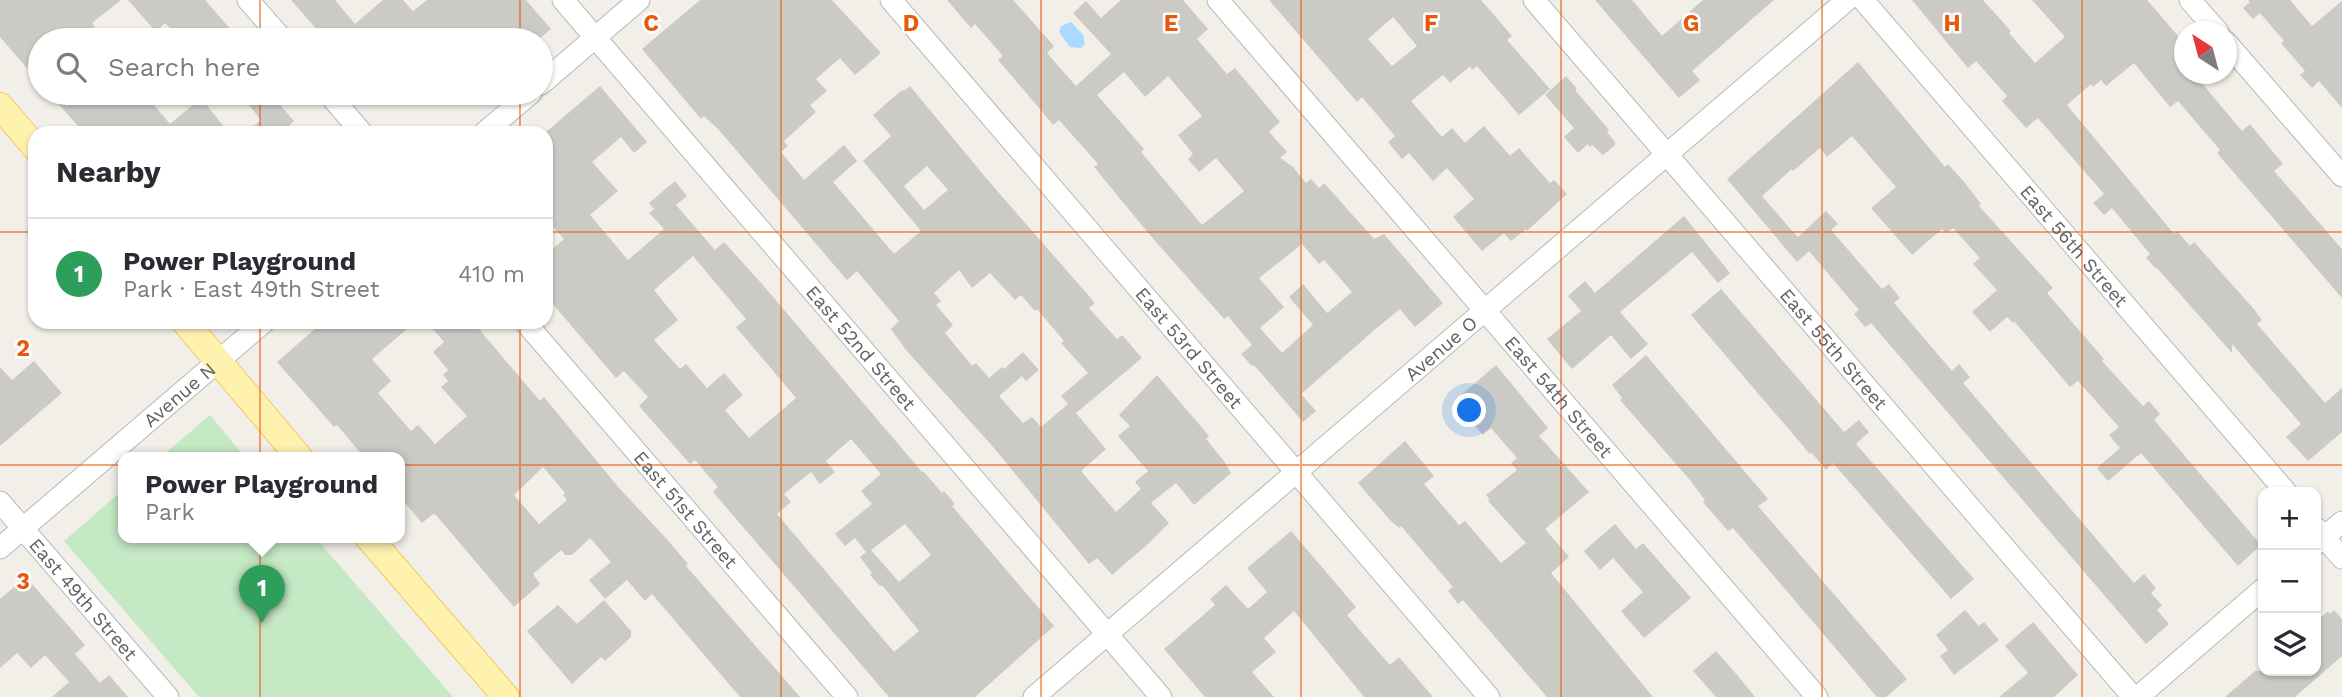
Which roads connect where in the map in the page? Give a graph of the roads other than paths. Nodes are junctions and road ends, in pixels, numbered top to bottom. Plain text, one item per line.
1 (248, 0) edge
2 (563, 0) edge
3 (639, 0) edge
4 (891, 0) edge
5 (1218, 0) edge
6 (1534, 0) edge
7 (1847, 0) edge
8 (1863, 0) edge
9 (2190, 0) edge
10 (2208, 21) edge
11 (272, 28) edge
12 (595, 37) junction
13 (2237, 54) edge
14 (553, 74) edge
15 (338, 105) edge
16 (517, 105) edge
17 (0, 106) edge
18 (356, 126) edge
19 (492, 126) edge
20 (28, 139) edge
21 (1667, 155) junction
22 (2342, 176) edge
23 (1485, 310) junction
24 (191, 329) edge
25 (256, 329) edge
26 (531, 329) edge
27 (217, 362) junction
28 (295, 452) edge
29 (1296, 472) junction
30 (2282, 487) edge
31 (0, 502) edge
32 (2342, 522) edge
33 (23, 529) junction
34 (2321, 535) edge
35 (2321, 538) edge
36 (373, 543) edge
37 (0, 548) edge
38 (2342, 558) edge
39 (2258, 593) edge
40 (1108, 634) junction
41 (168, 697) edge
42 (506, 697) edge
43 (847, 697) edge
44 (1034, 697) edge
45 (1161, 697) edge
46 (1489, 697) edge
47 (1817, 697) edge
48 (2135, 697) edge

1 - 11 street
2 - 12 street, East 52nd Street
3 - 12 street
4 - 29 street, East 53rd Street
5 - 23 street, East 54th Street
6 - 21 street, East 55th Street
7 - 21 street, Avenue O
8 - 30 street, East 56th Street
9 - 10 street
12 - 14 street
12 - 40 street, East 52nd Street
13 - 22 street
15 - 18 street
16 - 19 street
17 - 20 main road
21 - 23 street, Avenue O
21 - 48 street, East 55th Street
23 - 29 street, Avenue O
23 - 47 street, East 54th Street
24 - 27 main road
25 - 27 street, Avenue N
26 - 43 street, East 51st Street
27 - 28 main road
27 - 33 street, Avenue N
29 - 40 street, Avenue O
29 - 46 street, East 53rd Street
31 - 33 street, East 49th Street
32 - 34 street
33 - 37 street, Avenue N
33 - 41 street, East 49th Street
35 - 38 street
36 - 42 main road
39 - 48 street
40 - 44 street, Avenue O
40 - 45 street, East 52nd Street

